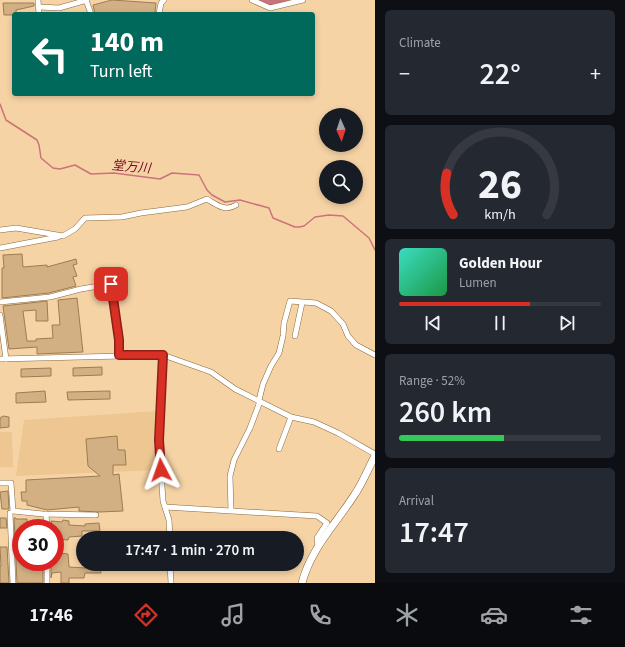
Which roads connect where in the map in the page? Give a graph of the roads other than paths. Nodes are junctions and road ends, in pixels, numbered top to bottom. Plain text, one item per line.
1 (38, 0) edge
2 (87, 0) edge
3 (164, 0) edge
4 (252, 0) edge
5 (303, 0) edge
6 (39, 7) junction
7 (39, 12) edge
8 (90, 12) edge
9 (159, 12) edge
10 (236, 205) dead end
11 (0, 230) edge
12 (63, 236) junction
13 (0, 248) edge
14 (0, 302) edge
15 (302, 303) junction
16 (0, 315) edge
17 (295, 336) dead end
18 (119, 355) junction
19 (163, 355) junction
20 (375, 355) edge
21 (0, 359) edge
22 (6, 359) junction
23 (259, 400) junction
24 (291, 417) junction
25 (279, 449) dead end
26 (375, 455) edge
27 (0, 483) edge
28 (165, 507) junction
29 (230, 510) junction
30 (10, 512) dead end
31 (46, 514) junction
32 (96, 515) dead end
33 (46, 519) edge
34 (170, 531) edge
35 (318, 546) junction
36 (47, 571) edge
37 (170, 571) edge
38 (13, 583) edge
39 (46, 583) edge
40 (171, 583) edge
41 (302, 583) edge

1 - 6 street
2 - 6 street
2 - 8 street
3 - 9 street
4 - 5 street
6 - 7 street
10 - 12 street
11 - 12 street
12 - 13 street
14 - 18 street
15 - 17 street
15 - 20 street
15 - 23 street
16 - 22 street
18 - 19 street
18 - 22 street
19 - 23 street
19 - 28 street
21 - 22 street
23 - 24 street
23 - 29 street
24 - 25 street
24 - 26 street
26 - 35 street
27 - 31 street
28 - 29 street
28 - 34 street
29 - 35 street
30 - 38 street
31 - 32 street
31 - 33 street
35 - 41 street
36 - 39 street
37 - 40 street

